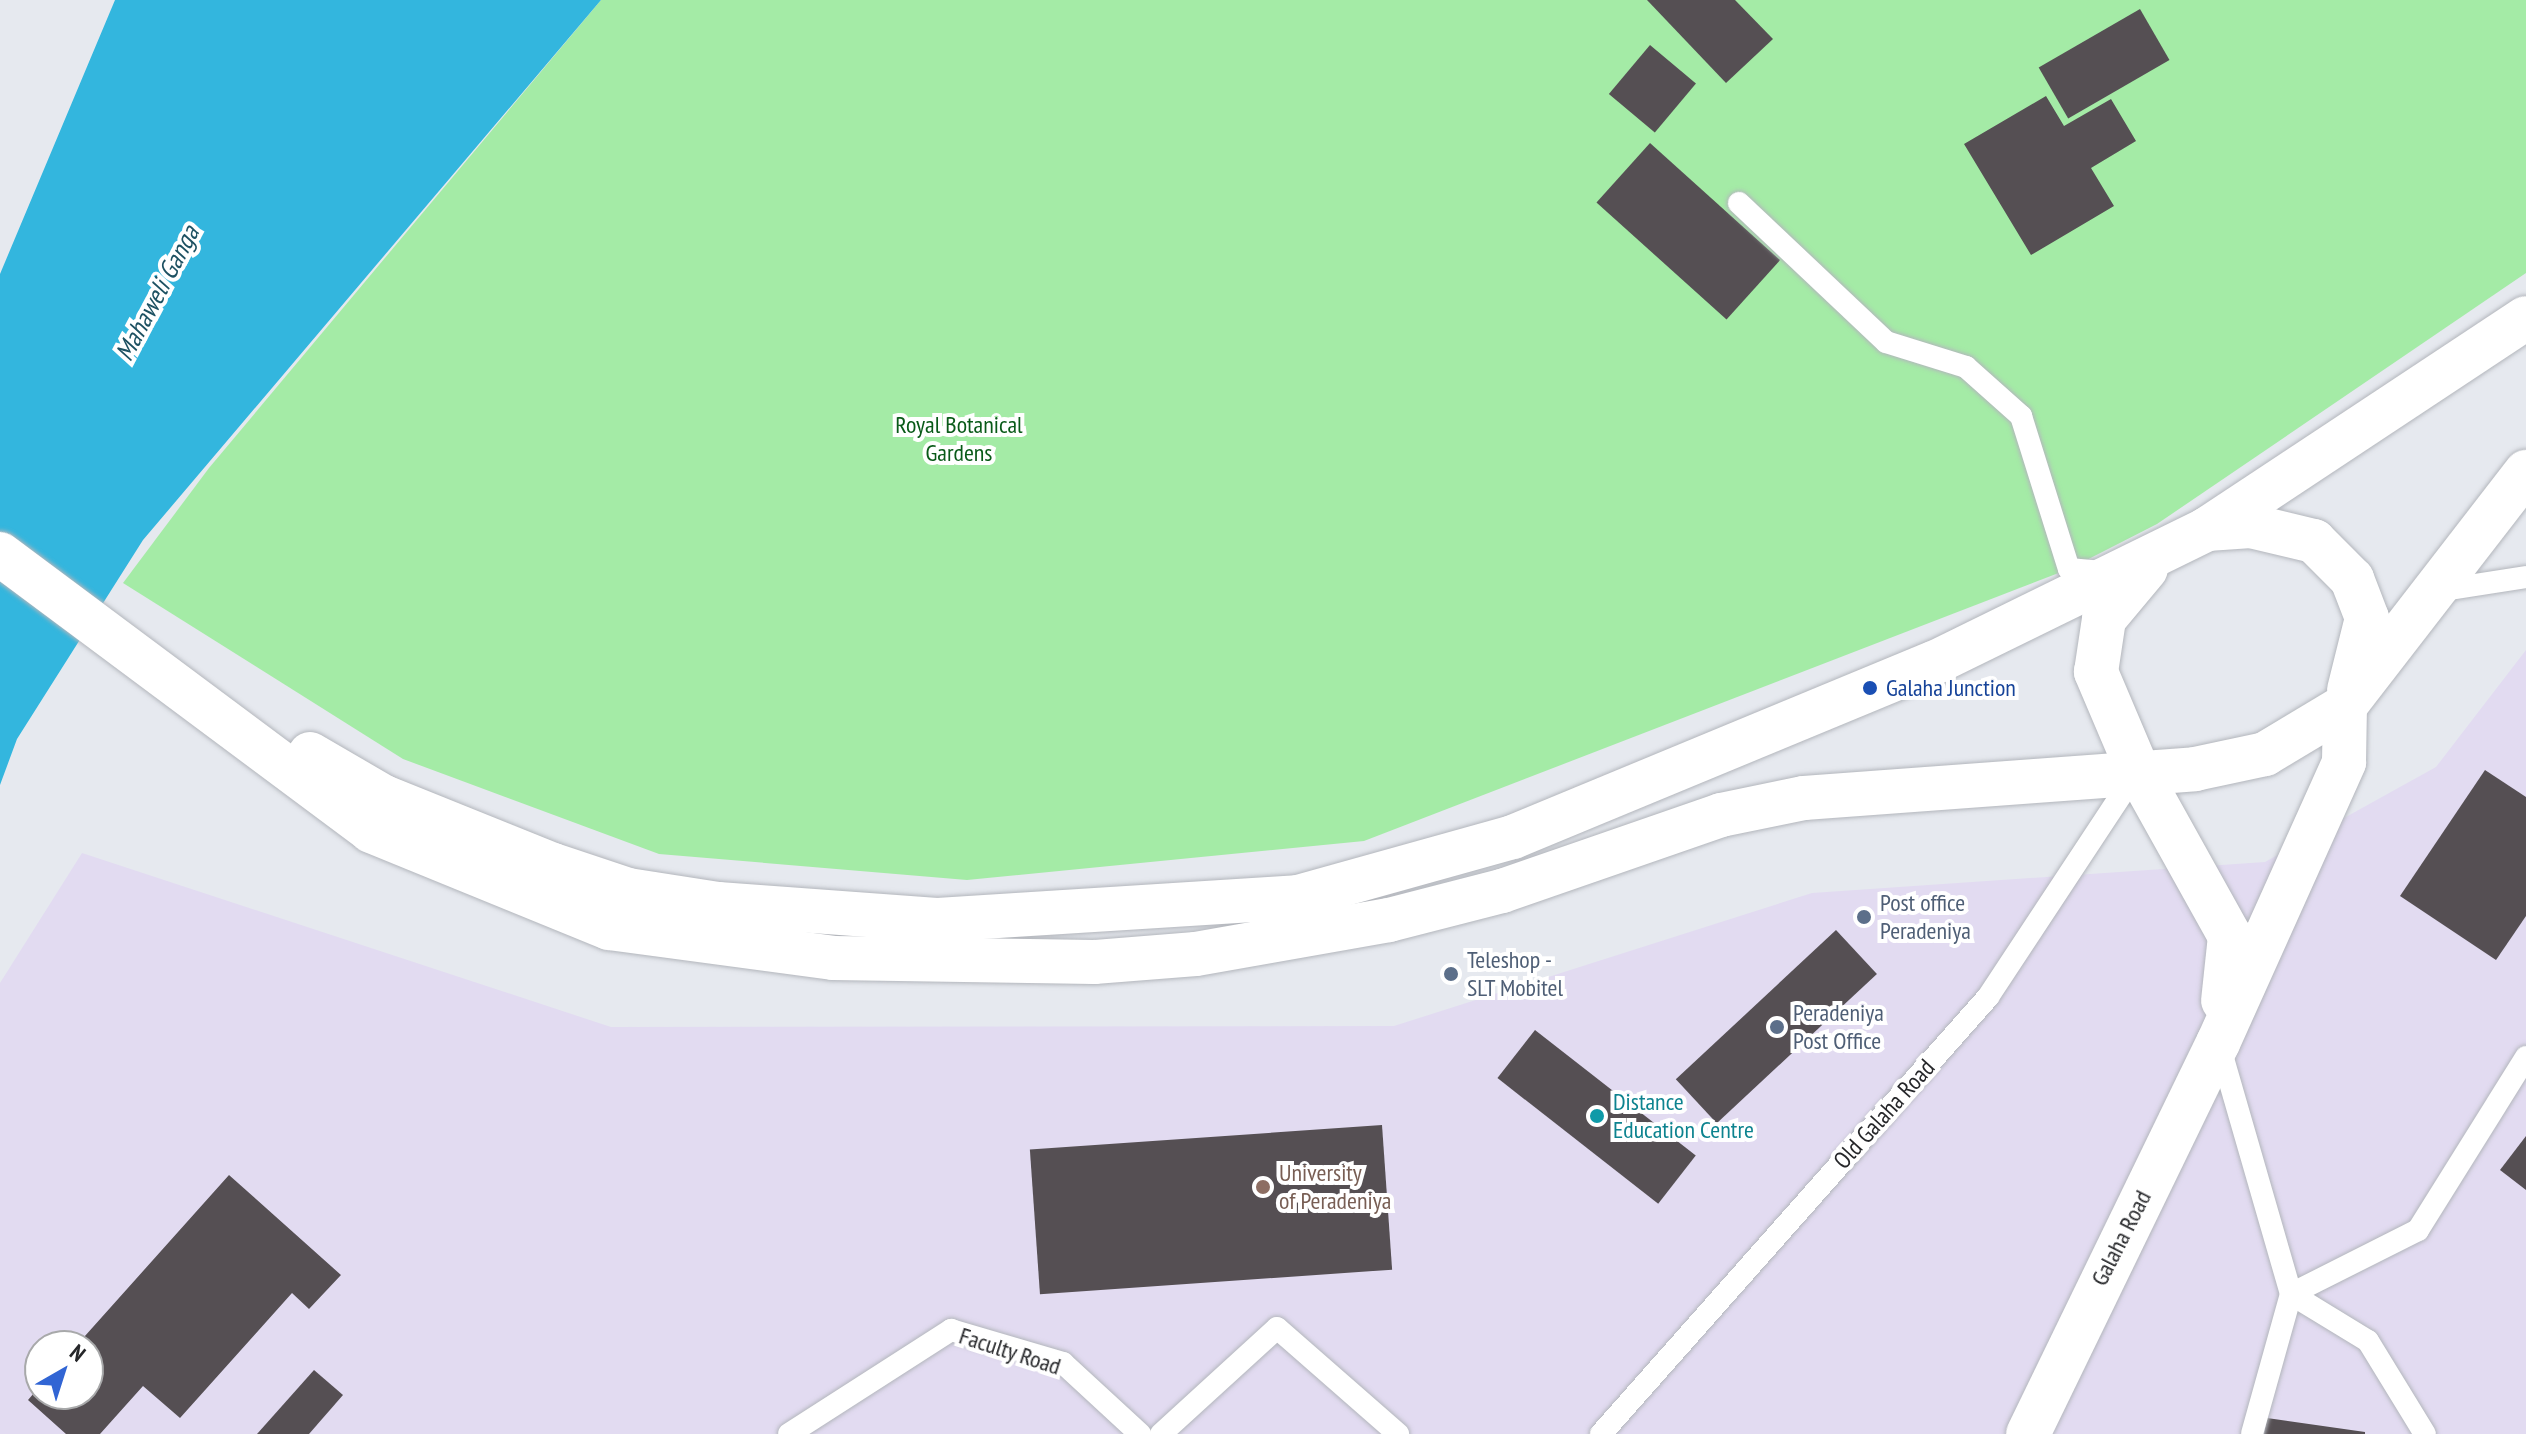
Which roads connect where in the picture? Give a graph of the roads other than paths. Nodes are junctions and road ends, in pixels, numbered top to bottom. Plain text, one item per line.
1 (1739, 203) dead end
2 (2526, 318) edge
3 (2526, 472) edge
4 (2207, 529) junction
5 (0, 554) edge
6 (2139, 565) junction
7 (2526, 577) edge
8 (2436, 591) junction
9 (166, 671) junction
10 (2345, 706) junction
11 (2138, 771) junction
12 (2218, 1043) junction
13 (2526, 1057) edge
14 (2291, 1294) junction
15 (789, 1434) edge
16 (1140, 1434) edge
17 (1161, 1434) edge
18 (1398, 1434) edge
19 (1601, 1434) edge
20 (2028, 1434) edge
21 (2252, 1434) edge
22 (2425, 1434) edge

1 - 6 lane
2 - 4 main road
3 - 8 main road
4 - 6 main road
4 - 10 main road
5 - 9 main road
6 - 9 main road
6 - 11 main road
7 - 8 lane
8 - 10 main road
9 - 11 main road
10 - 11 main road
10 - 12 main road, Galaha Road
11 - 12 main road, Galaha Road
11 - 19 lane, Old Galaha Road
12 - 14 lane
12 - 20 main road, Galaha Road
13 - 14 lane
14 - 21 lane
14 - 22 lane
15 - 16 lane, Faculty Road
17 - 18 lane

